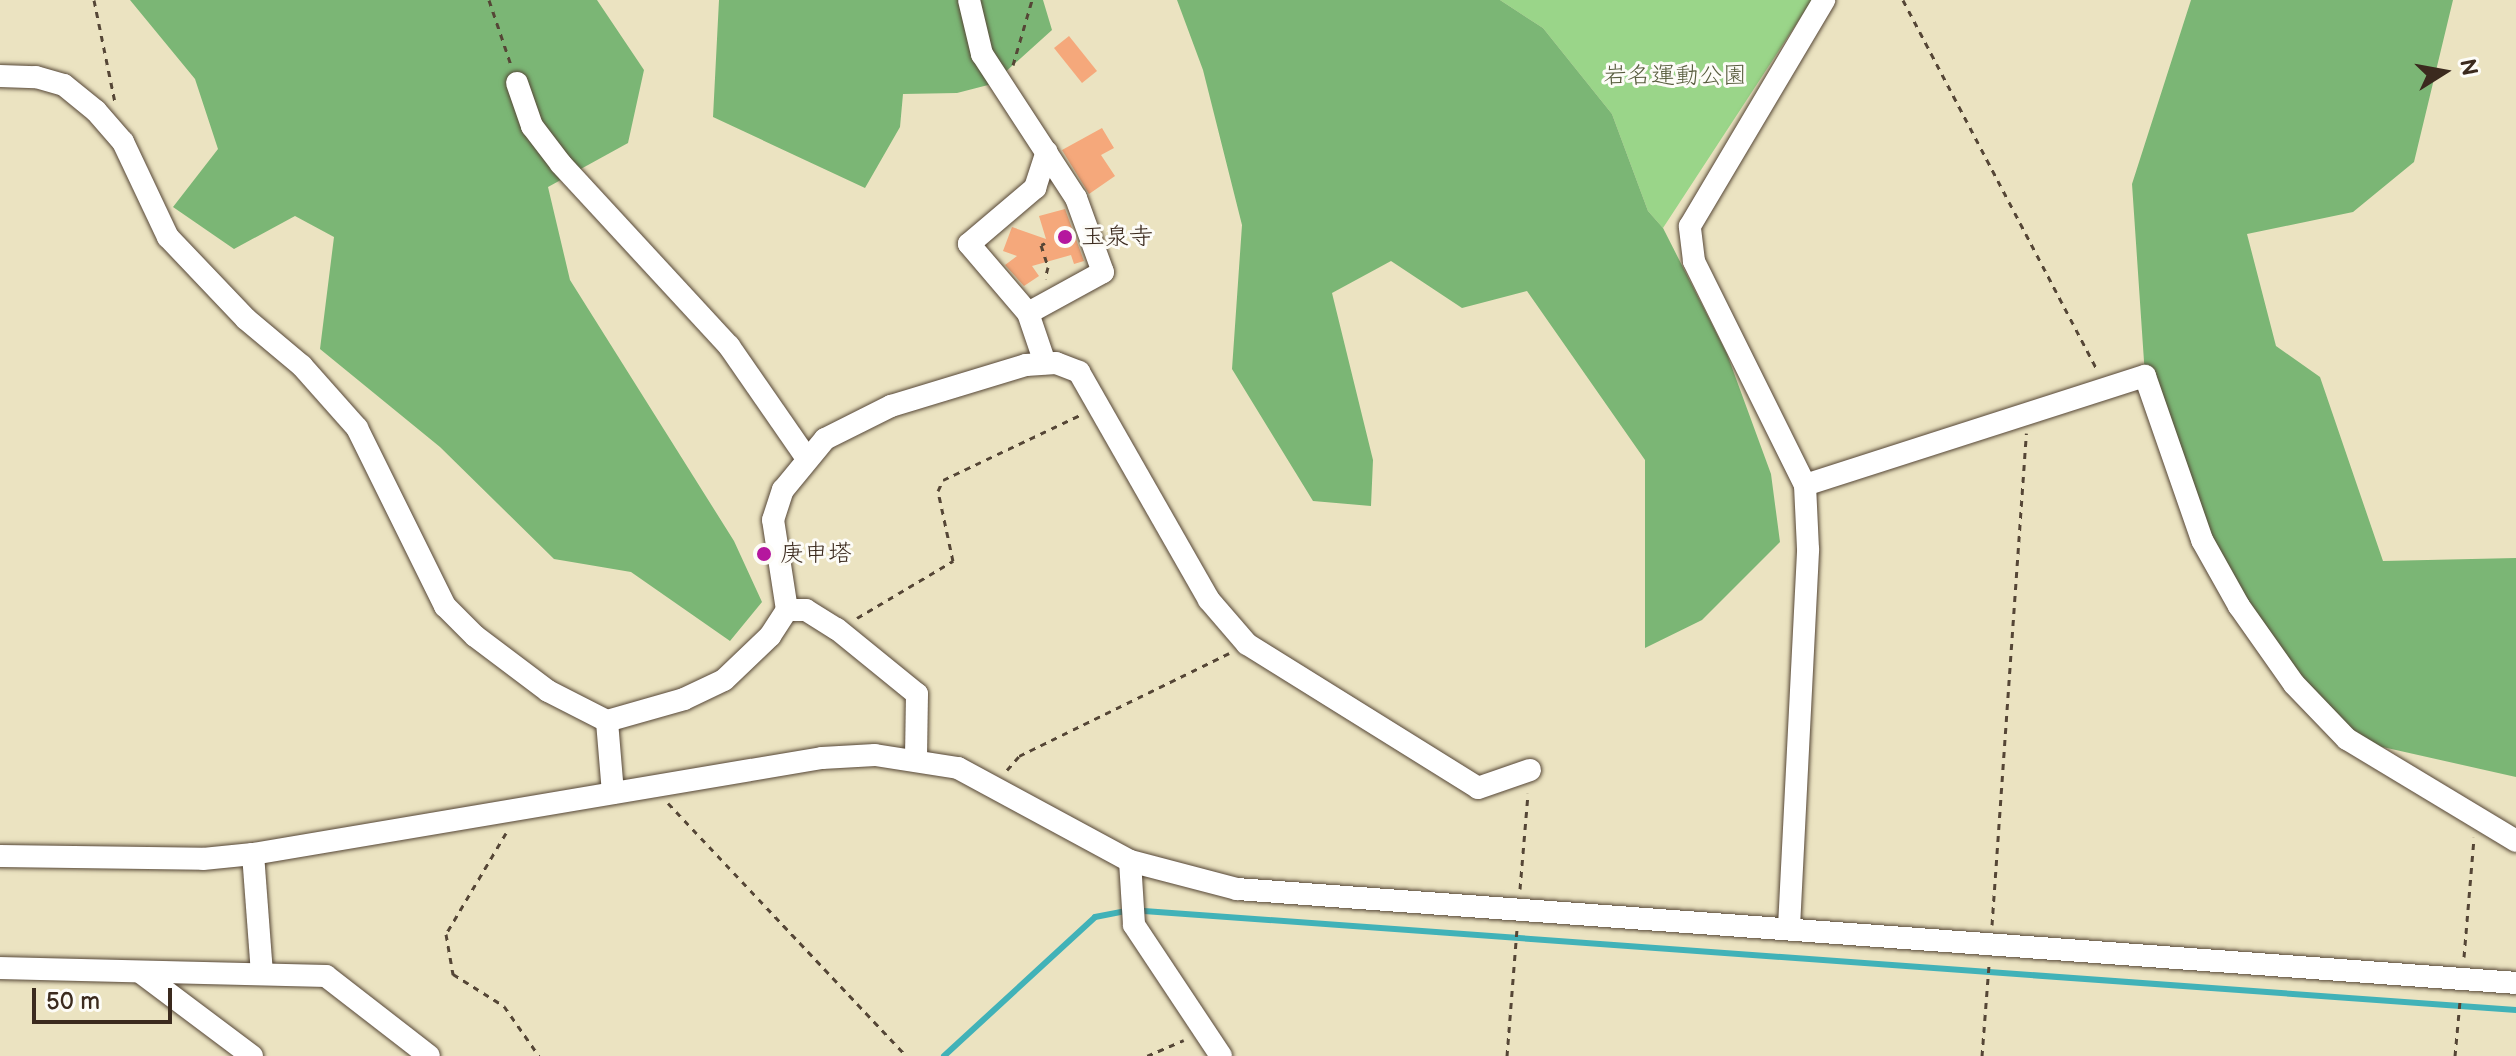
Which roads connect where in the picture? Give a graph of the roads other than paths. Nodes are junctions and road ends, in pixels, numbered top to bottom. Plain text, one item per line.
1 (969, 0) edge
2 (1824, 0) edge
3 (0, 76) edge
4 (517, 83) road end
5 (1047, 152) junction
6 (1035, 308) junction
7 (1045, 363) junction
8 (806, 457) junction
9 (1805, 485) junction
10 (787, 610) junction
11 (607, 721) junction
12 (916, 760) junction
13 (1530, 770) dead end
14 (613, 793) junction
15 (2516, 841) edge
16 (253, 854) junction
17 (0, 856) edge
18 (1130, 861) junction
19 (1789, 927) junction
20 (0, 968) edge
21 (140, 972) junction
22 (262, 974) junction
23 (2516, 983) edge
24 (252, 1056) edge
25 (429, 1056) edge
26 (1221, 1056) edge

1 - 5 street
2 - 9 street
3 - 11 street
4 - 8 street
5 - 6 street
5 - 6 street
6 - 7 street
7 - 8 street
7 - 13 street
8 - 10 street
9 - 15 street
9 - 19 street
10 - 11 street
10 - 12 street
11 - 14 street
12 - 14 street
12 - 18 street
14 - 16 street
16 - 17 street
16 - 22 street
18 - 19 street
18 - 26 street
19 - 23 street
20 - 21 street
21 - 22 street
21 - 24 street
22 - 25 street

